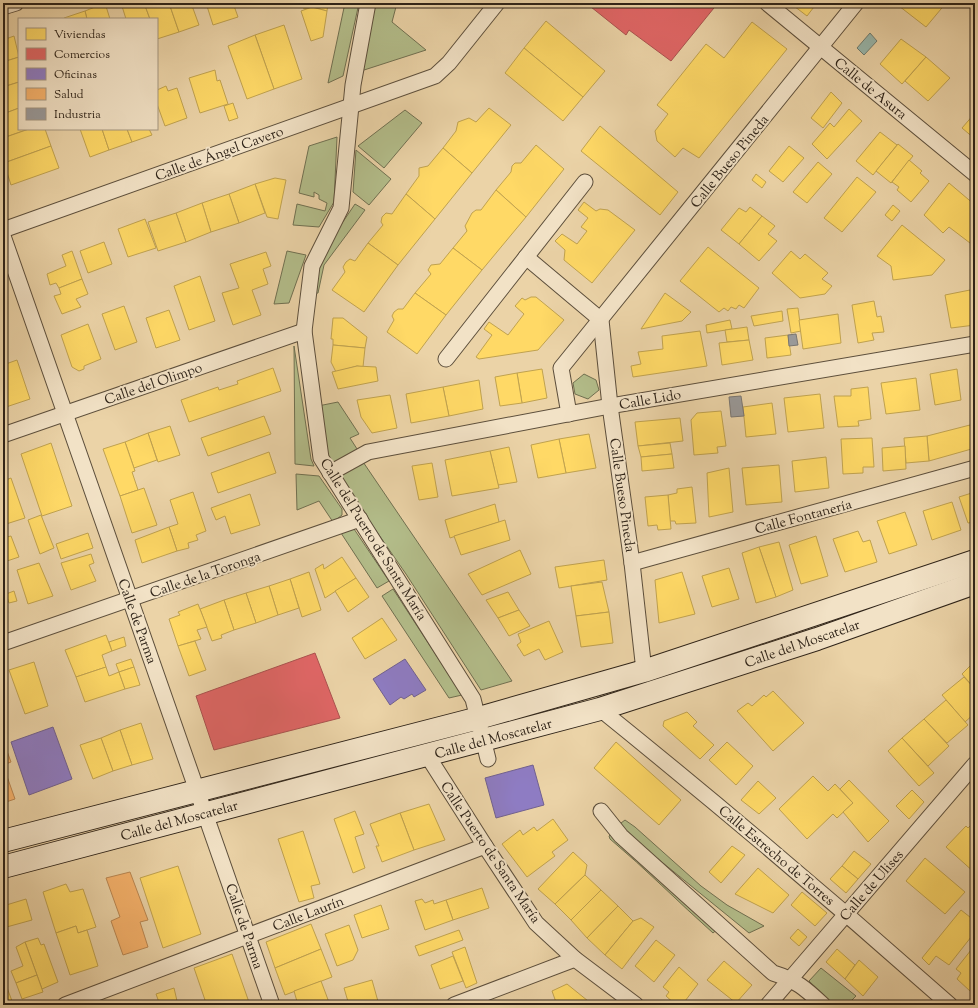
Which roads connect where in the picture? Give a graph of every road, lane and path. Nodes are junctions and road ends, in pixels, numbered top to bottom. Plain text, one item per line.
1 (16, 3) edge
2 (368, 3) edge
3 (497, 3) edge
4 (767, 3) edge
5 (856, 3) edge
6 (3, 7) edge
7 (820, 47) junction
8 (351, 106) junction
9 (975, 174) edge
10 (585, 182) dead end
11 (3, 230) edge
12 (3, 236) edge
13 (526, 257) junction
14 (602, 320) junction
15 (304, 331) junction
16 (975, 344) edge
17 (446, 359) dead end
18 (610, 406) junction
19 (65, 414) junction
20 (569, 414) junction
21 (3, 435) edge
22 (975, 468) edge
23 (330, 473) junction
24 (360, 519) junction
25 (975, 561) edge
26 (632, 563) junction
27 (975, 583) edge
28 (130, 600) junction
29 (3, 643) edge
30 (644, 671) junction
31 (600, 709) junction
32 (479, 718) junction
33 (486, 750) junction
34 (427, 755) junction
35 (975, 764) edge
36 (198, 790) junction
37 (600, 811) dead end
38 (206, 814) junction
39 (3, 842) edge
40 (484, 846) junction
41 (3, 867) edge
42 (847, 913) junction
43 (249, 935) junction
44 (575, 959) junction
45 (790, 979) junction
46 (65, 1005) edge
47 (272, 1005) edge
48 (454, 1005) edge
49 (636, 1005) edge
50 (768, 1005) edge
51 (823, 1005) edge
52 (950, 1005) edge

1 - 6 street
2 - 8 street, Calle del Puerto de Santa María
3 - 8 street, Calle de Ángel Cavero
4 - 7 street, Calle de Asura
5 - 7 street, Calle Bueso Pineda
7 - 9 street, Calle de Asura
7 - 14 street, Calle Bueso Pineda
8 - 11 street, Calle de Ángel Cavero
8 - 15 street, Calle del Puerto de Santa María
10 - 13 street
12 - 19 street, Calle de Parma
13 - 14 street
13 - 17 street
14 - 18 street, Calle Bueso Pineda
14 - 20 street, Calle Bueso Pineda
15 - 19 street, Calle del Olimpo
15 - 23 street, Calle del Puerto de Santa María
16 - 18 street, Calle Lido
18 - 20 street, Calle Lido
18 - 26 street, Calle Bueso Pineda
19 - 21 street, Calle del Olimpo
19 - 28 street, Calle de Parma
20 - 23 street, Calle Lido
22 - 26 street, Calle Fontanería
23 - 24 street, Calle del Puerto de Santa María
24 - 28 street, Calle de la Toronga
24 - 32 street, Calle del Puerto de Santa María
25 - 30 street, Calle del Moscatelar
26 - 30 street, Calle Bueso Pineda
27 - 31 street, Calle del Moscatelar
28 - 29 street, Calle de la Toronga
28 - 36 street, Calle de Parma
30 - 32 street, Calle del Moscatelar
31 - 33 street, Calle del Moscatelar
31 - 42 street, Calle Estrecho de Torres
32 - 33 street, Calle del Puerto de Santa María
32 - 36 street, Calle del Moscatelar
33 - 34 street, Calle del Moscatelar
34 - 38 street, Calle del Moscatelar
34 - 40 street, Calle Puerto de Santa María
35 - 42 street, Calle de Ulises
36 - 38 street, Calle de Parma
36 - 39 street, Calle del Moscatelar
37 - 45 street
38 - 41 street, Calle del Moscatelar
38 - 43 street, Calle de Parma
40 - 43 street, Calle Laurín
40 - 44 street, Calle Puerto de Santa María
42 - 45 street, Calle de Ulises
42 - 52 street, Calle Estrecho de Torres
43 - 46 street, Calle Laurín
43 - 47 street, Calle de Parma
44 - 48 street
44 - 49 street, Calle Puerto de Santa María
45 - 50 street, Calle de Ulises
45 - 51 street

